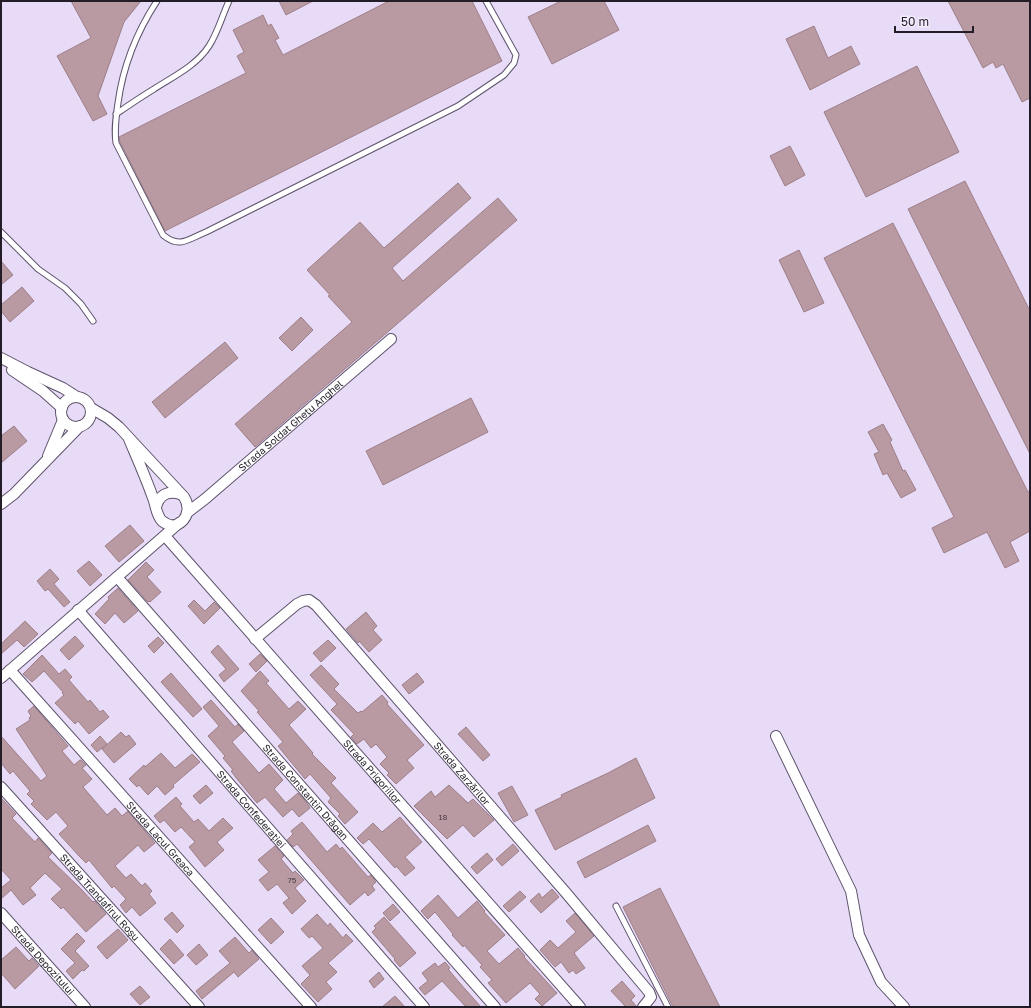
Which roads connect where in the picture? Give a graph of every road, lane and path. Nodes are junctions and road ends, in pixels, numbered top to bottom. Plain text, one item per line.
1 (157, 1) edge
2 (229, 1) edge
3 (486, 1) edge
4 (116, 114) junction
5 (1, 232) edge
6 (92, 321) dead end
7 (391, 339) dead end
8 (1, 358) edge
9 (77, 397) junction
10 (62, 408) junction
11 (90, 408) junction
12 (103, 415) junction
13 (63, 420) junction
14 (89, 420) junction
15 (80, 426) junction
16 (129, 439) junction
17 (46, 462) junction
18 (180, 494) junction
19 (1, 504) edge
20 (156, 507) junction
21 (188, 512) junction
22 (163, 521) junction
23 (179, 523) junction
24 (165, 536) junction
25 (117, 577) junction
26 (78, 610) junction
27 (255, 639) junction
28 (10, 670) junction
29 (1, 678) edge
30 (776, 736) dead end
31 (1, 786) edge
32 (616, 906) dead end
33 (1, 913) edge
34 (662, 996) junction
35 (647, 1002) edge
36 (85, 1007) edge
37 (199, 1007) edge
38 (311, 1007) edge
39 (424, 1007) edge
40 (495, 1007) edge
41 (580, 1007) edge
42 (668, 1007) edge
43 (904, 1007) edge

1 - 4 lane
2 - 4 lane
3 - 4 lane
5 - 6 lane
7 - 21 street, Strada Soldat Ghețu Anghel
8 - 9 street
8 - 10 street
9 - 10 street
9 - 11 street
10 - 13 street
11 - 12 street
11 - 14 street
12 - 14 street
12 - 16 street
13 - 15 street
13 - 17 street
14 - 15 street
15 - 17 street
16 - 18 street
16 - 20 street
17 - 19 street
18 - 20 street
18 - 21 street
20 - 22 street
21 - 23 street
22 - 23 street
22 - 24 street
23 - 24 street
24 - 25 street
24 - 27 street, Strada Prigoriilor
25 - 26 street
25 - 40 street, Strada Constantin Drăgan
26 - 28 street
26 - 39 street, Strada Confederației
27 - 35 street, Strada Zarzărilor
27 - 41 street, Strada Prigoriilor
28 - 29 street
28 - 38 street, Strada Lacul Greaca
30 - 43 street
31 - 37 street, Strada Trandafirul Roșu
32 - 34 lane
33 - 36 street, Strada Depozitului
34 - 35 lane
34 - 42 lane

